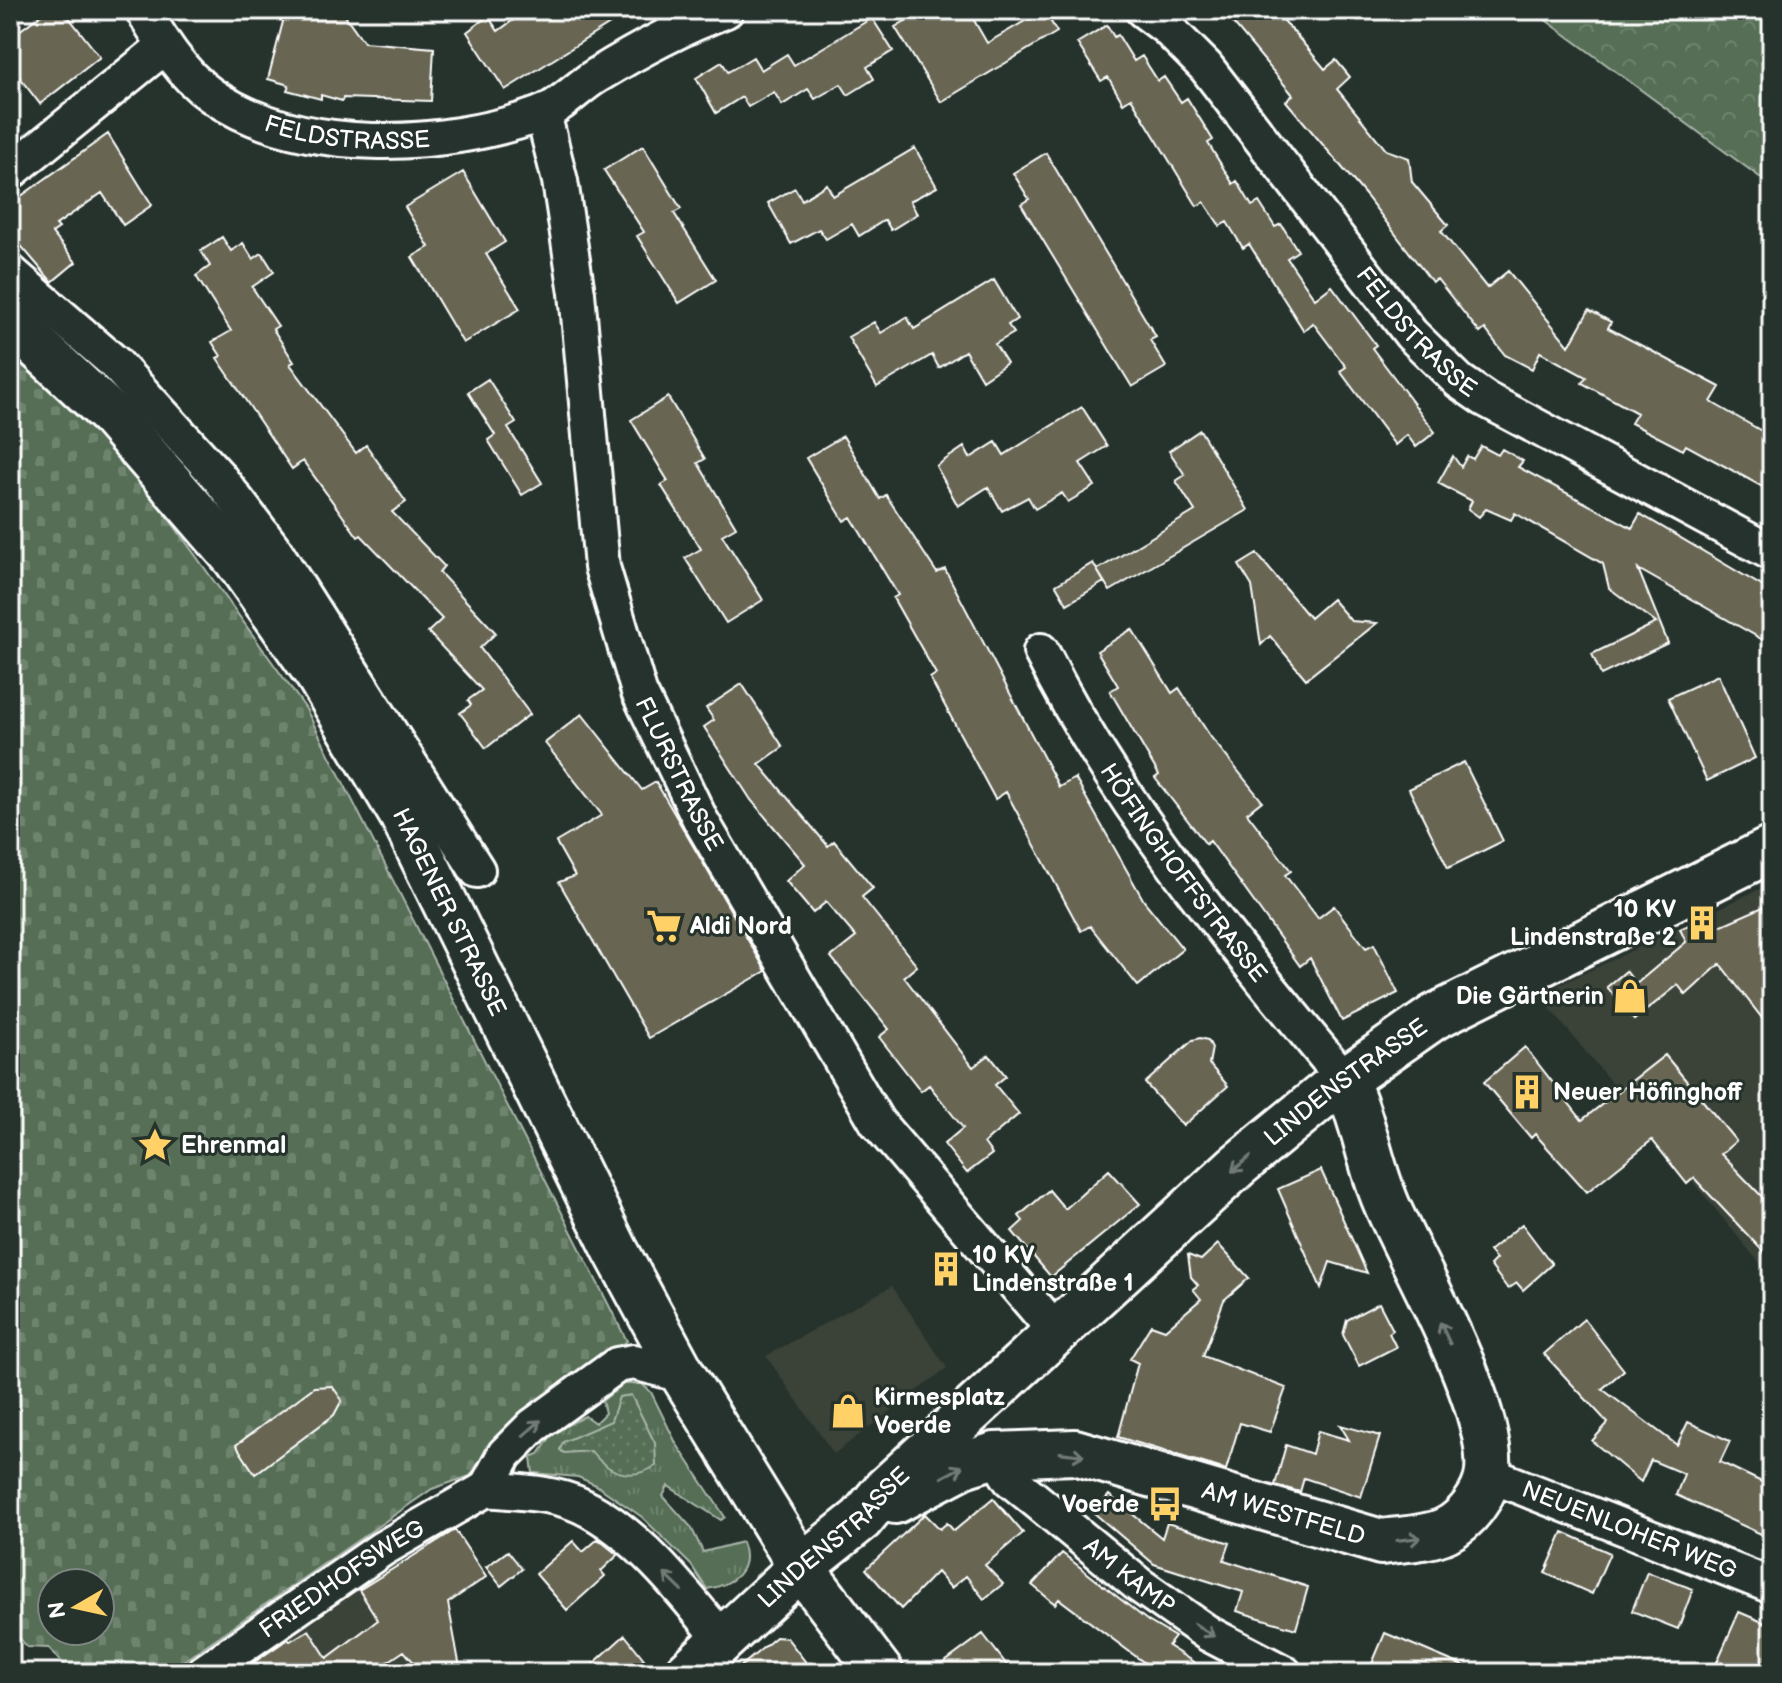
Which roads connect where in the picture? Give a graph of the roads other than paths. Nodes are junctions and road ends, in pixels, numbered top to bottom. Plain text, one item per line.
1 (143, 10) edge
2 (726, 10) edge
3 (1143, 10) edge
4 (165, 46) junction
5 (543, 113) junction
6 (10, 172) edge
7 (10, 272) edge
8 (10, 321) edge
9 (1772, 553) edge
10 (1041, 651) dead end
11 (1772, 849) edge
12 (477, 870) dead end
13 (1345, 1080) junction
14 (1290, 1125) junction
15 (1381, 1194) junction
16 (1057, 1333) junction
17 (683, 1375) junction
18 (980, 1402) junction
19 (995, 1455) junction
20 (1488, 1474) junction
21 (486, 1489) junction
22 (861, 1519) junction
23 (801, 1567) junction
24 (1772, 1586) edge
25 (723, 1641) junction
26 (203, 1673) edge
27 (687, 1673) edge
28 (881, 1673) edge
29 (1284, 1673) edge

1 - 4 street, FELDSTRASSE
2 - 5 street, FELDSTRASSE
3 - 9 street, FELDSTRASSE
4 - 5 street, FELDSTRASSE
4 - 6 street
5 - 16 street, FLURSTRASSE
7 - 12 street
8 - 17 main road, HAGENER STRASSE
10 - 13 street, HÖFINGHOFFSTRASSE
11 - 13 main road, LINDENSTRASSE
13 - 14 main road, LINDENSTRASSE
13 - 15 main road
14 - 15 main road
14 -> 16 main road, LINDENSTRASSE
20 -> 15 main road
16 - 18 main road, LINDENSTRASSE
21 -> 17 street
17 - 23 main road, HAGENER STRASSE
18 - 19 main road
18 - 22 main road, LINDENSTRASSE
19 -> 20 main road, AM WESTFELD
22 -> 19 main road, AM WESTFELD
19 -> 29 street, AM KAMP
20 - 24 street, NEUENLOHER WEG
25 -> 21 street
21 - 26 street, FRIEDHOFSWEG
22 - 23 main road, LINDENSTRASSE
23 - 25 main road, LINDENSTRASSE
23 - 28 main road, HAGENER STRASSE
25 - 27 main road, LINDENSTRASSE

